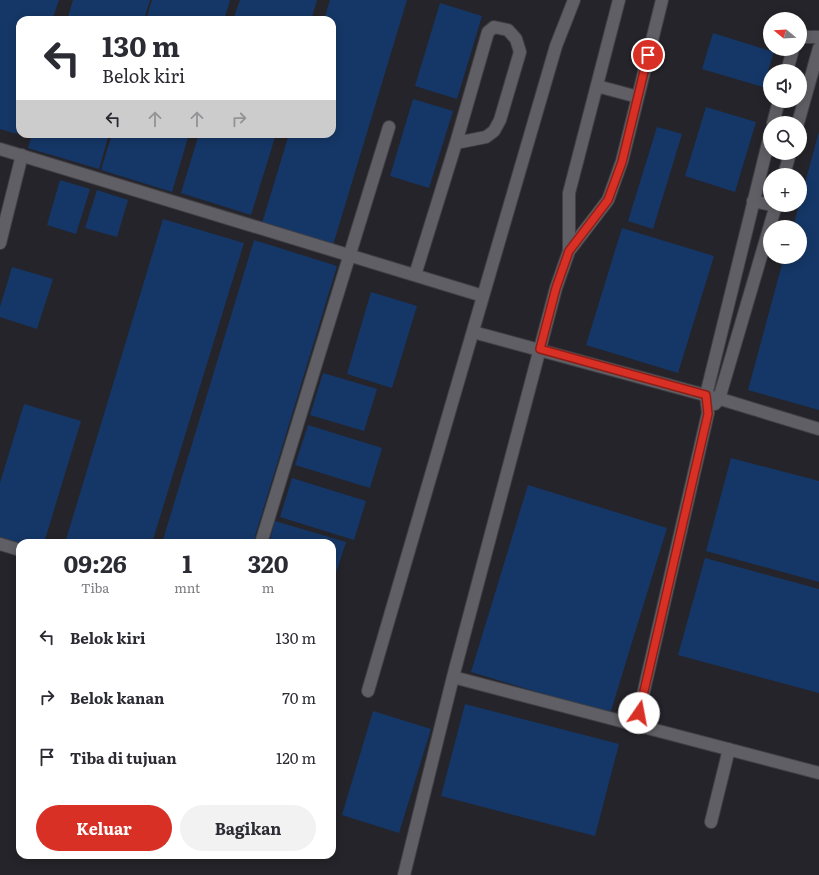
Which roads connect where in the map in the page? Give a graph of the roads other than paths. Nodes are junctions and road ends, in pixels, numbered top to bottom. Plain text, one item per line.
1 (574, 0) edge
2 (619, 0) edge
3 (662, 0) edge
4 (807, 37) edge
5 (819, 37) edge
6 (819, 48) edge
7 (597, 86) junction
8 (638, 97) junction
9 (800, 116) edge
10 (389, 126) dead end
11 (456, 143) junction
12 (0, 150) edge
13 (22, 155) junction
14 (764, 160) edge
15 (753, 202) junction
16 (763, 204) edge
17 (774, 212) edge
18 (0, 243) edge
19 (569, 251) junction
20 (351, 256) junction
21 (415, 276) junction
22 (483, 296) junction
23 (473, 332) junction
24 (540, 349) junction
25 (706, 395) junction
26 (719, 399) junction
27 (708, 414) junction
28 (819, 429) edge
29 (262, 539) edge
30 (0, 544) edge
31 (16, 549) edge
32 (453, 677) junction
33 (368, 691) dead end
34 (636, 724) junction
35 (729, 749) junction
36 (819, 773) edge
37 (711, 822) dead end
38 (404, 875) edge

1 - 22 lane
2 - 7 lane
3 - 8 lane
4 - 5 lane
6 - 9 lane
7 - 8 lane
7 - 19 lane
8 - 19 lane
10 - 20 lane
11 - 11 lane
11 - 21 lane
12 - 13 lane
13 - 18 lane
13 - 20 lane
14 - 15 lane
15 - 16 lane
15 - 25 lane
17 - 26 lane
19 - 24 lane
20 - 21 lane
20 - 29 lane
21 - 22 lane
22 - 23 lane
23 - 24 lane
23 - 33 lane
24 - 25 lane
24 - 32 lane
25 - 26 lane
25 - 27 lane
26 - 27 lane
26 - 28 lane
27 - 34 lane
30 - 31 lane
32 - 34 lane
32 - 38 lane
34 - 35 lane
35 - 36 lane
35 - 37 lane

